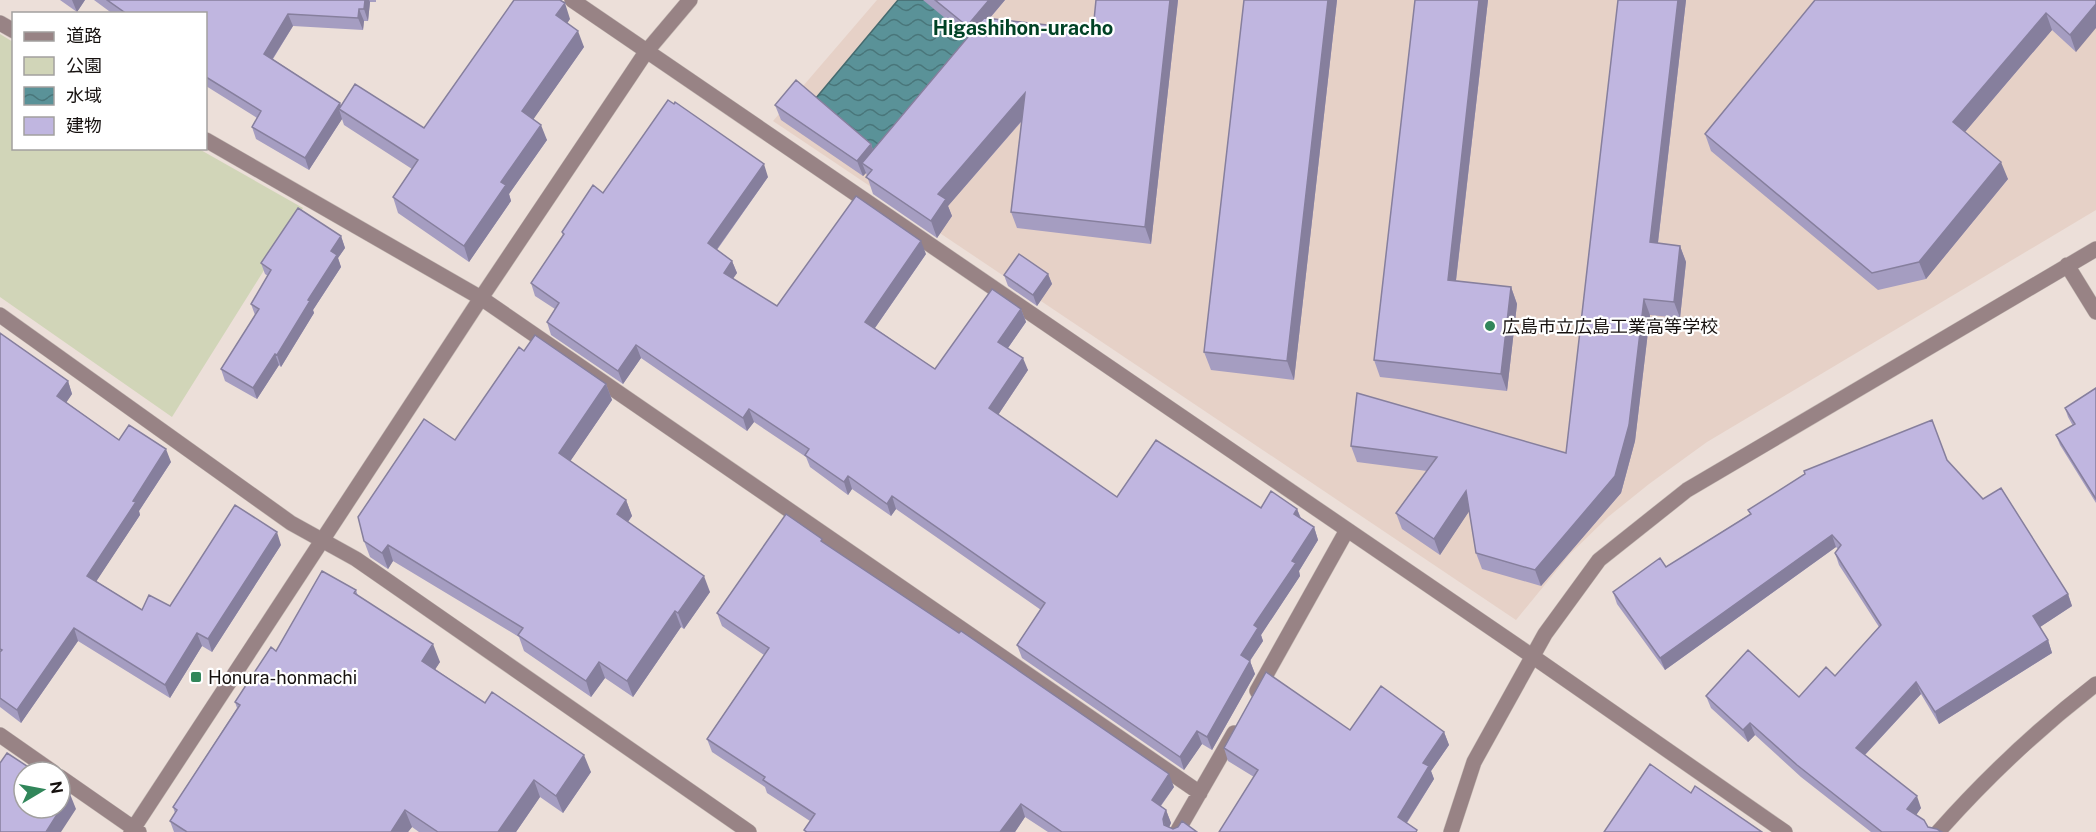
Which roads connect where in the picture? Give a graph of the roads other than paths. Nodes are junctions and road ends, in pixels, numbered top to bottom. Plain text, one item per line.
1 (572, 0) edge
2 (690, 0) edge
3 (646, 52) junction
4 (207, 141) edge
5 (2096, 249) edge
6 (2067, 266) junction
7 (481, 298) junction
8 (2096, 312) edge
9 (0, 315) edge
10 (1347, 530) junction
11 (322, 541) junction
12 (1532, 656) junction
13 (2096, 684) edge
14 (1251, 702) edge
15 (1240, 722) edge
16 (0, 735) edge
17 (36, 760) edge
18 (72, 786) edge
19 (1200, 793) junction
20 (135, 831) edge
21 (749, 832) edge
22 (1177, 832) edge
23 (1451, 832) edge
24 (1785, 832) edge
25 (1938, 832) edge

1 - 3 street
2 - 3 street
3 - 7 street
3 - 10 street
4 - 7 street
5 - 6 street
6 - 8 street
6 - 12 street
7 - 11 street
7 - 19 street
9 - 11 street
10 - 12 street
10 - 14 street
11 - 20 street
11 - 21 street
12 - 23 street
12 - 24 street
13 - 25 street
15 - 19 street
16 - 17 street
18 - 20 street
19 - 22 street

